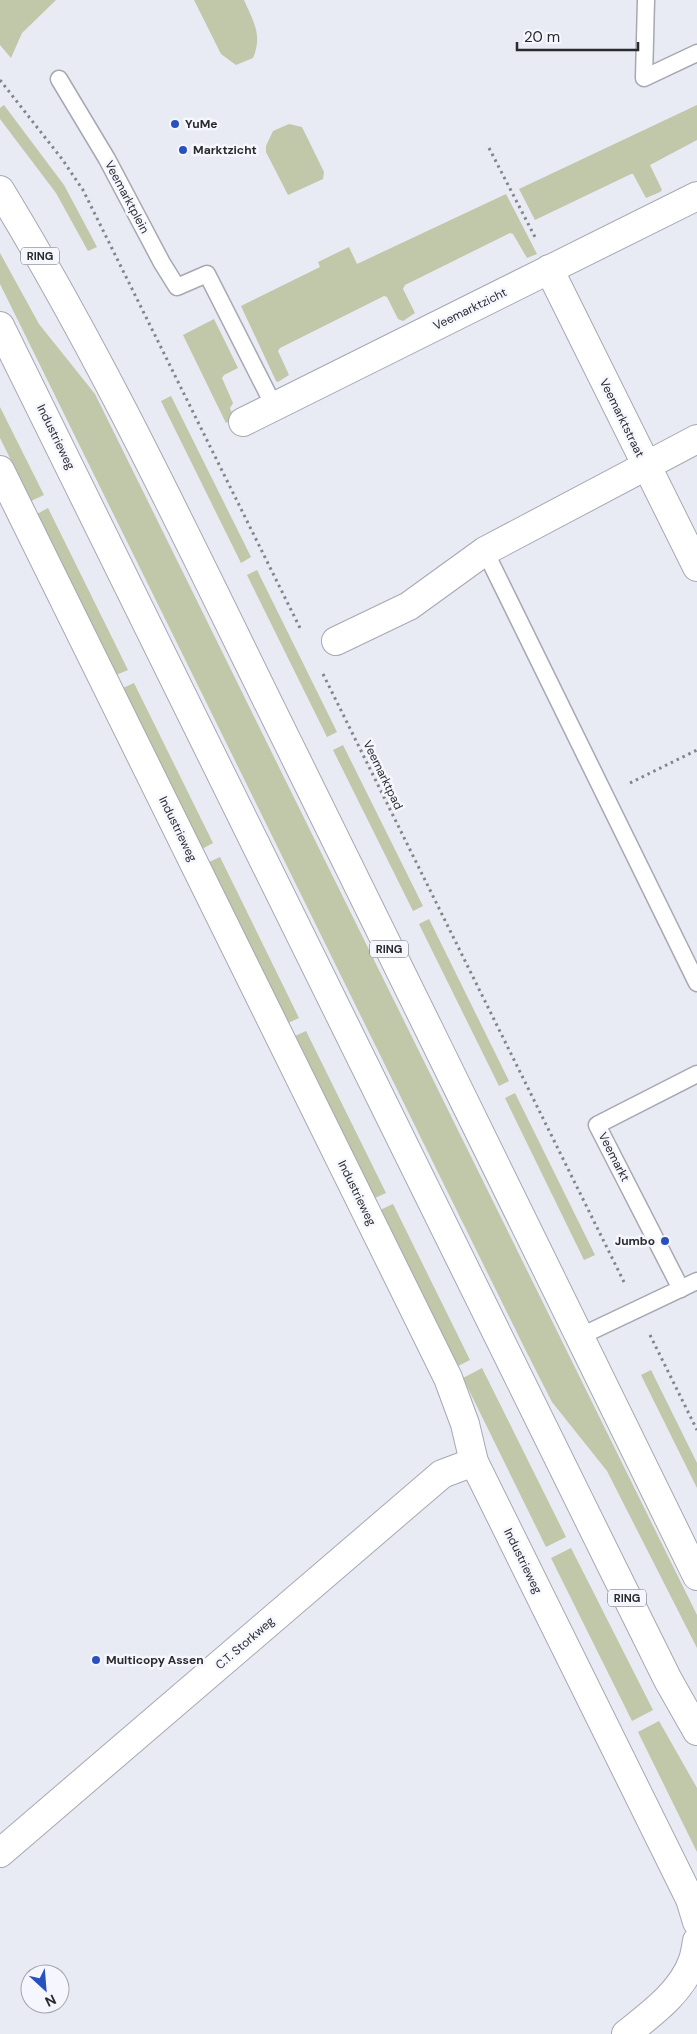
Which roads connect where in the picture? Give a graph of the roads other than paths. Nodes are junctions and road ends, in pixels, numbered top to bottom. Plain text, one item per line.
1 (646, 0) edge
2 (697, 53) edge
3 (59, 79) dead end
4 (0, 190) edge
5 (697, 196) edge
6 (549, 269) junction
7 (0, 326) edge
8 (274, 406) junction
9 (243, 422) dead end
10 (697, 439) edge
11 (646, 466) junction
12 (0, 470) edge
13 (485, 551) junction
14 (697, 567) edge
15 (336, 641) dead end
16 (697, 982) edge
17 (697, 1074) edge
18 (697, 1281) edge
19 (681, 1289) junction
20 (581, 1336) junction
21 (474, 1462) junction
22 (697, 1576) edge
23 (697, 1731) edge
24 (0, 1853) edge
25 (697, 1922) edge
26 (697, 1941) edge
27 (626, 2034) edge

1 - 2 lane
3 - 8 lane, Veemarktplein
4 - 20 street, RING
5 - 6 street, Veemarktzicht
6 - 8 street, Veemarktzicht
6 - 11 street, Veemarktstraat
7 - 23 street, Industrieweg / RING
8 - 9 street, Veemarktzicht
10 - 11 street
11 - 13 street
11 - 14 street, Veemarktstraat
12 - 21 street, Industrieweg
13 - 15 street
13 - 16 lane
17 - 19 lane, Veemarkt
18 - 19 lane
19 - 20 lane
20 - 22 street, RING
21 - 24 street, C.T. Storkweg
21 - 25 street, Industrieweg
26 - 27 street

